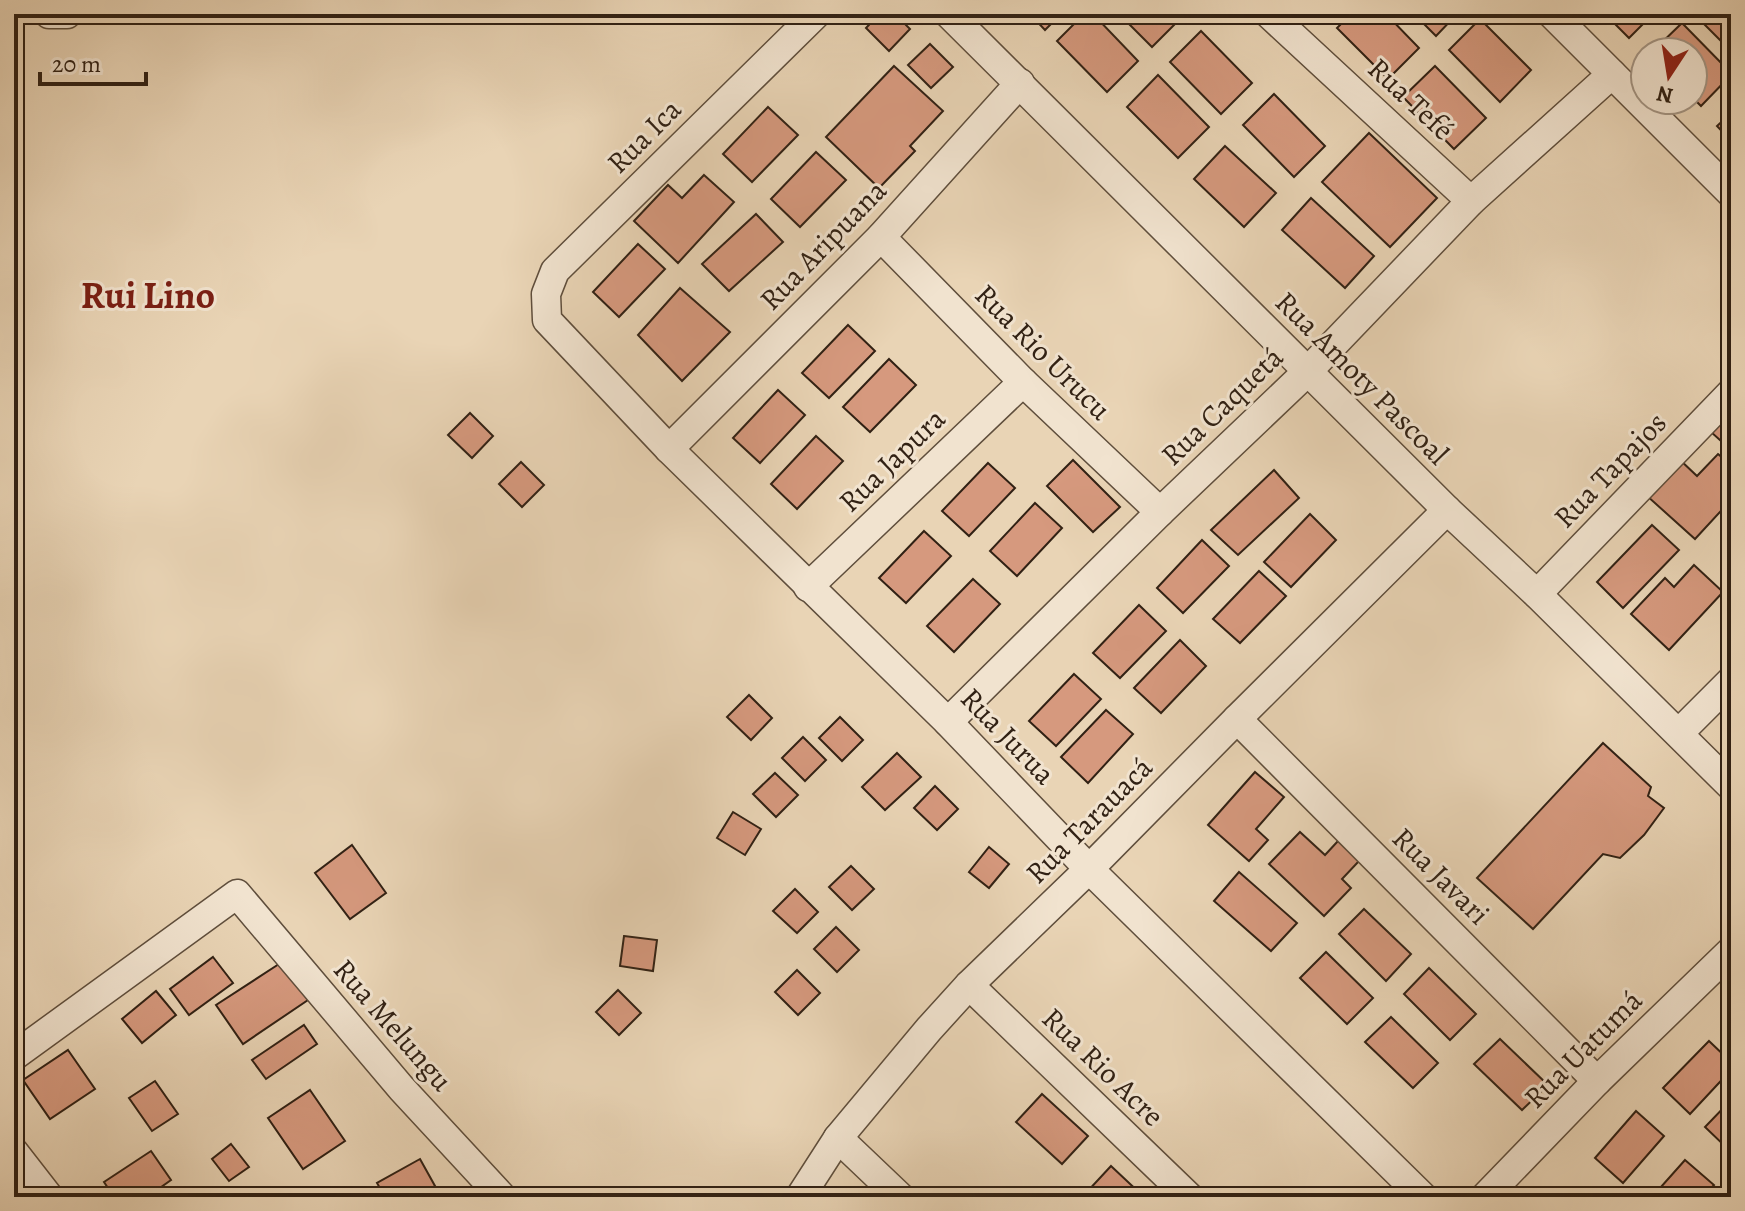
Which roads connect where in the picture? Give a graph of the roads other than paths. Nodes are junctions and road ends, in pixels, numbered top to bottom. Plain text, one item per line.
1 (49, 14) edge
2 (67, 14) edge
3 (816, 14) edge
4 (949, 14) edge
5 (1269, 14) edge
6 (1552, 14) edge
7 (1612, 74) junction
8 (1020, 83) junction
9 (1731, 193) edge
10 (1471, 201) junction
11 (881, 237) junction
12 (547, 320) joint
13 (1307, 372) junction
14 (1023, 382) junction
15 (1731, 393) edge
16 (669, 449) junction
17 (1447, 510) junction
18 (1160, 512) junction
19 (808, 587) junction
20 (1537, 594) junction
21 (1731, 681) edge
22 (1237, 719) junction
23 (948, 722) junction
24 (1679, 733) junction
25 (1731, 786) edge
26 (1089, 869) junction
27 (1731, 951) edge
28 (969, 985) junction
29 (14, 1056) edge
30 (1597, 1081) junction
31 (838, 1138) junction
32 (14, 1152) edge
33 (49, 1197) edge
34 (502, 1197) edge
35 (800, 1197) edge
36 (900, 1197) edge
37 (1189, 1197) edge
38 (1423, 1197) edge
39 (1485, 1197) edge

1 - 2 street
3 - 12 street, Rua Ica
4 - 8 street, Rua Amoty Pascoal
5 - 10 street, Rua Tefé
6 - 7 street
7 - 9 street
7 - 10 street, Rua Caquetá
8 - 11 street, Rua Aripuana
8 - 13 street, Rua Amoty Pascoal
10 - 13 street, Rua Caquetá
11 - 14 street, Rua Rio Urucu
11 - 16 street, Rua Aripuana
12 - 16 street, Rua Jurua
13 - 17 street, Rua Amoty Pascoal
13 - 18 street, Rua Caquetá
14 - 18 street, Rua Rio Urucu
14 - 19 street, Rua Japura
15 - 20 street, Rua Tapajos
16 - 19 street, Rua Jurua
17 - 20 street, Rua Amoty Pascoal
17 - 22 street, Rua Tarauacá
18 - 23 street, Rua Caquetá
19 - 23 street, Rua Jurua
20 - 24 street, Rua Amoty Pascoal
21 - 24 street
22 - 26 street, Rua Tarauacá
22 - 30 street, Rua Javari
23 - 26 street, Rua Jurua
24 - 25 street, Rua Amoty Pascoal
26 - 28 street, Rua Tarauacá
26 - 38 street, Rua Jurua
27 - 30 street, Rua Uatumá
28 - 31 street, Rua Tarauacá
28 - 37 street, Rua Rio Acre
29 - 34 street, Rua Melungu
30 - 39 street, Rua Uatumá
31 - 35 street, Rua Tarauacá
31 - 36 street
32 - 33 street

